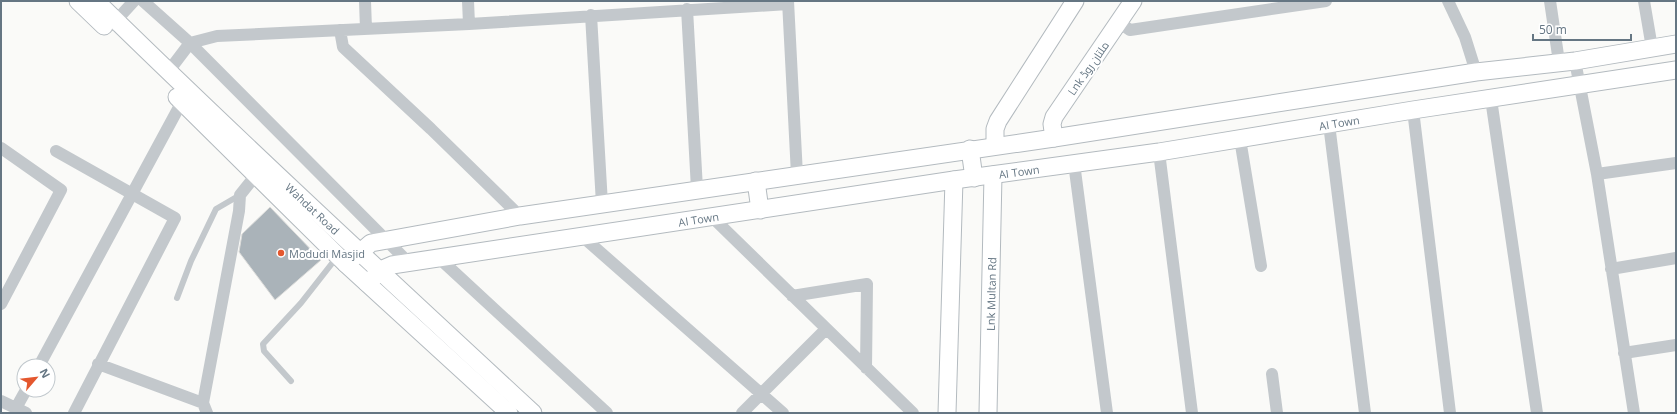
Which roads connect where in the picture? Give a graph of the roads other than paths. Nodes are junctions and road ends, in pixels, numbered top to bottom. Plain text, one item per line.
1 (78, 1) edge
2 (96, 1) edge
3 (134, 1) edge
4 (143, 1) edge
5 (364, 1) edge
6 (468, 1) edge
7 (1075, 1) edge
8 (1133, 1) edge
9 (1326, 1) edge
10 (1448, 1) edge
11 (1550, 1) edge
12 (1644, 1) edge
13 (788, 3) edge
14 (687, 9) junction
15 (591, 15) junction
16 (1120, 23) junction
17 (469, 24) junction
18 (112, 25) junction
19 (366, 29) junction
20 (340, 30) junction
21 (190, 43) junction
22 (1676, 44) edge
23 (1652, 48) junction
24 (1567, 61) junction
25 (1676, 70) edge
26 (168, 72) junction
27 (1476, 72) junction
28 (1580, 85) junction
29 (185, 97) junction
30 (1491, 99) junction
31 (1413, 110) junction
32 (1329, 124) junction
33 (1054, 138) junction
34 (1240, 139) junction
35 (995, 145) junction
36 (2, 149) edge
37 (970, 149) junction
38 (56, 151) dead end
39 (1159, 152) junction
40 (1676, 162) edge
41 (1074, 163) junction
42 (797, 174) junction
43 (1597, 174) junction
44 (256, 175) junction
45 (994, 175) junction
46 (974, 178) junction
47 (954, 180) junction
48 (756, 181) junction
49 (696, 189) junction
50 (132, 194) junction
51 (240, 195) junction
52 (602, 204) junction
53 (760, 210) junction
54 (520, 216) junction
55 (712, 217) junction
56 (583, 237) junction
57 (388, 240) junction
58 (358, 252) junction
59 (1676, 258) edge
60 (440, 259) junction
61 (342, 260) junction
62 (410, 264) junction
63 (1261, 266) dead end
64 (1611, 269) junction
65 (380, 272) junction
66 (367, 283) junction
67 (792, 296) junction
68 (177, 298) dead end
69 (1, 304) edge
70 (826, 329) junction
71 (1676, 345) edge
72 (1624, 352) junction
73 (43, 358) edge
74 (98, 364) junction
75 (866, 368) junction
76 (1272, 374) dead end
77 (291, 381) dead end
78 (761, 394) junction
79 (24, 398) edge
80 (1, 401) edge
81 (205, 408) edge
82 (21, 411) edge
83 (74, 413) edge
84 (509, 413) edge
85 (533, 413) edge
86 (607, 413) edge
87 (742, 413) edge
88 (783, 413) edge
89 (913, 413) edge
90 (947, 413) edge
91 (988, 413) edge
92 (1106, 413) edge
93 (1192, 413) edge
94 (1277, 413) edge
95 (1365, 413) edge
96 (1450, 413) edge
97 (1538, 413) edge
98 (1634, 413) edge

1 - 18 street, Wahdat Road
2 - 18 street, Wahdat Road
3 - 18 street
4 - 21 street
5 - 19 street
6 - 17 street
7 - 35 street
8 - 16 street, Lnk ملتان روڈ
9 - 16 street
10 - 27 street
11 - 24 street
12 - 23 street
13 - 14 street
13 - 42 street
14 - 15 street
14 - 49 street
15 - 17 street
15 - 52 street
16 - 33 street, Lnk ملتان روڈ
17 - 19 street
18 - 26 street, Wahdat Road
18 - 29 street, Wahdat Road
19 - 20 street
20 - 21 street
20 - 54 street
21 - 26 street
21 - 57 street
22 - 23 street
23 - 24 street
24 - 27 street
24 - 28 street
25 - 28 street, AI Town
26 - 29 street, Wahdat Road
27 - 33 street
28 - 30 street, AI Town
28 - 43 street
29 - 44 street, Wahdat Road
29 - 50 street
29 - 58 street, Wahdat Road
30 - 31 street, AI Town
30 - 97 street
31 - 32 street, AI Town
31 - 96 street
32 - 34 street, AI Town
32 - 95 street
33 - 35 street
34 - 39 street, AI Town
34 - 63 street
35 - 37 street
36 - 69 street
37 - 42 street
37 - 46 street
38 - 50 street
39 - 41 street, AI Town
39 - 93 street
40 - 43 street
41 - 45 street, AI Town
41 - 92 street
42 - 48 street
43 - 64 street
44 - 51 street
44 - 61 street, Wahdat Road
45 - 46 street, AI Town
45 - 91 street, Lnk Multan Rd
46 - 47 street, AI Town
47 - 53 street, AI Town
47 - 90 street
48 - 49 street
48 - 53 street
49 - 52 street
50 - 73 street
50 - 74 street
51 - 68 lane
51 - 81 street
52 - 54 street
53 - 55 street, AI Town
54 - 57 street
55 - 56 street, AI Town
55 - 67 street
56 - 60 street, AI Town
56 - 78 street
57 - 58 street
57 - 62 street
58 - 61 street
58 - 65 street, Wahdat Road
59 - 64 street
60 - 62 street, AI Town
60 - 86 street
61 - 66 street, Wahdat Road
61 - 77 lane
62 - 65 street, AI Town
64 - 72 street
65 - 66 street, AI Town
65 - 85 street, Wahdat Road
66 - 84 street, Wahdat Road
67 - 70 street
67 - 75 street
70 - 75 street
70 - 78 street
71 - 72 street
72 - 98 street
74 - 81 street
74 - 83 street
75 - 89 street
76 - 94 street
78 - 87 street
78 - 88 street
79 - 82 street
80 - 82 street

